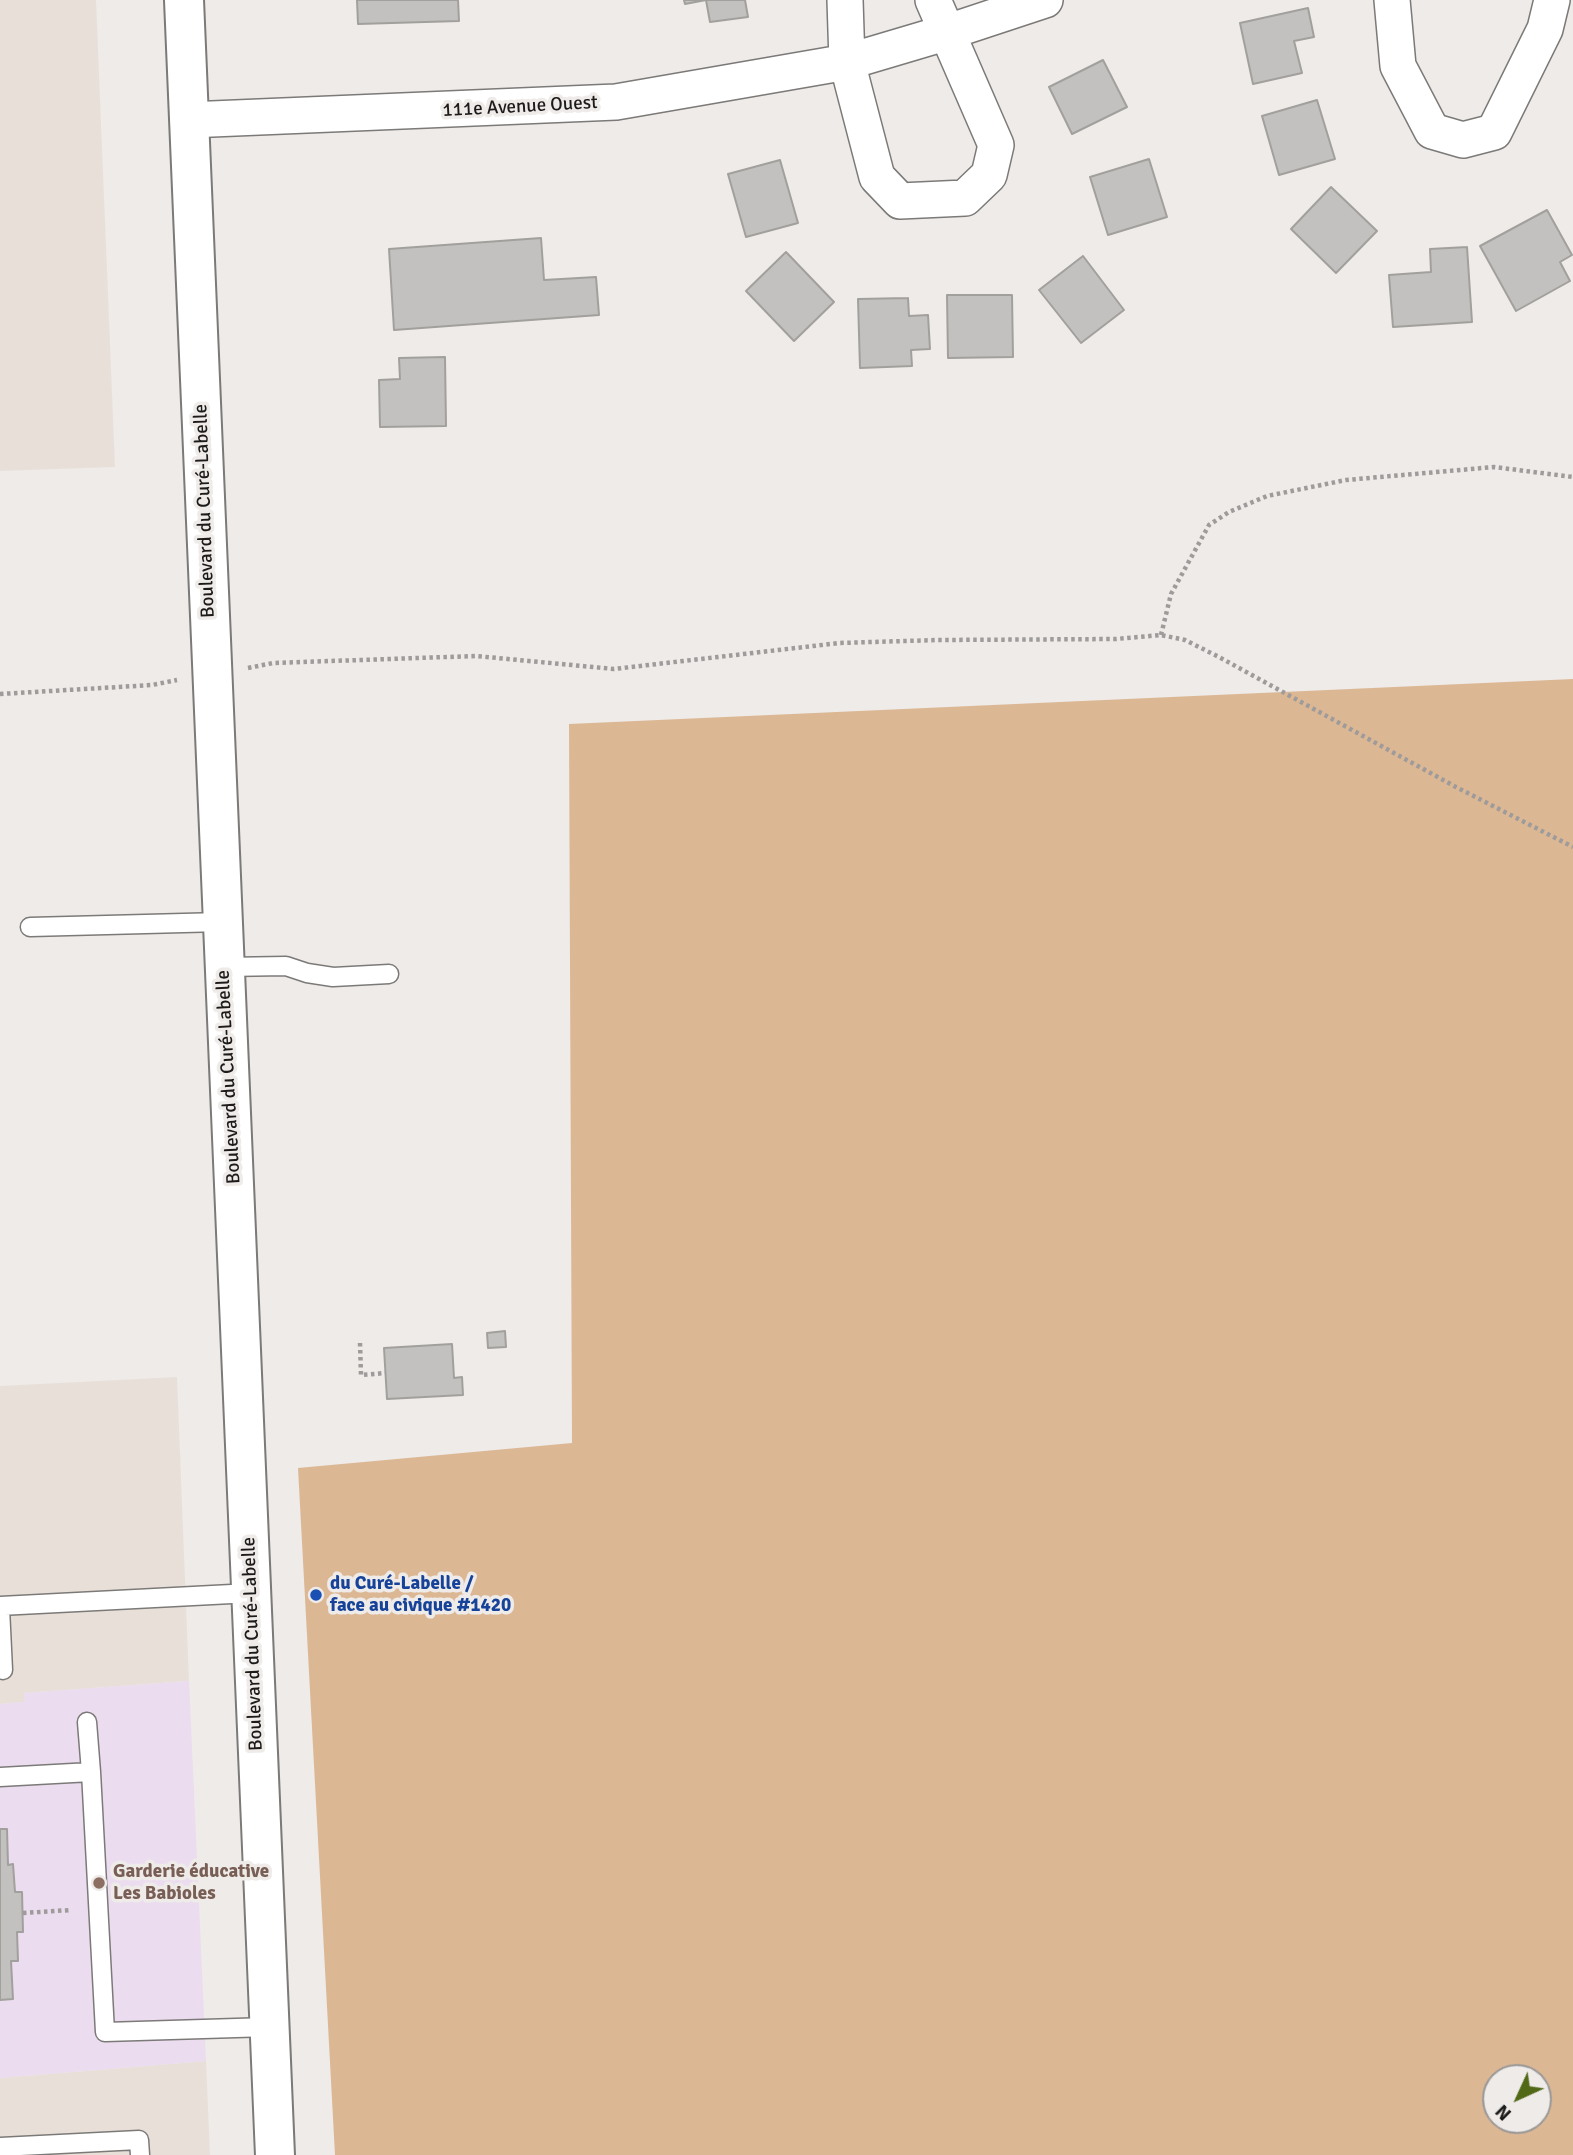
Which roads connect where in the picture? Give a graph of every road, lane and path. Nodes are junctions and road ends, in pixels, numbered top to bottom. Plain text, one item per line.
1 (184, 0) edge
2 (845, 0) edge
3 (933, 0) edge
4 (1045, 0) edge
5 (1392, 0) edge
6 (1552, 0) edge
7 (948, 32) junction
8 (848, 62) junction
9 (188, 120) junction
10 (1573, 477) edge
11 (1161, 635) junction
12 (211, 674) junction
13 (0, 694) edge
14 (1573, 847) edge
15 (222, 922) junction
16 (30, 927) dead end
17 (225, 967) junction
18 (389, 974) dead end
19 (360, 1343) dead end
20 (386, 1373) dead end
21 (251, 1594) junction
22 (0, 1607) edge
23 (2, 1670) dead end
24 (88, 1722) dead end
25 (91, 1772) junction
26 (0, 1777) edge
27 (47, 1911) dead end
28 (23, 1913) dead end
29 (269, 2026) junction
30 (0, 2147) edge
31 (140, 2155) edge
32 (275, 2155) edge

1 - 9 main road, Boulevard du Curé-Labelle
2 - 8 street
3 - 7 street
4 - 7 street, 111e Avenue Ouest
5 - 6 street
7 - 8 street, 111e Avenue Ouest
7 - 8 street
8 - 9 street, 111e Avenue Ouest
9 - 12 main road, Boulevard du Curé-Labelle
10 - 11 path
11 - 12 path
11 - 14 path
12 - 13 path
12 - 15 main road, Boulevard du Curé-Labelle
15 - 16 lane
15 - 17 main road, Boulevard du Curé-Labelle
17 - 18 lane
17 - 21 main road, Boulevard du Curé-Labelle
19 - 20 path
21 - 22 lane
21 - 29 main road, Boulevard du Curé-Labelle
22 - 23 lane
24 - 25 lane
25 - 26 lane
25 - 29 lane
27 - 28 path
29 - 32 main road, Boulevard du Curé-Labelle
30 - 31 lane

